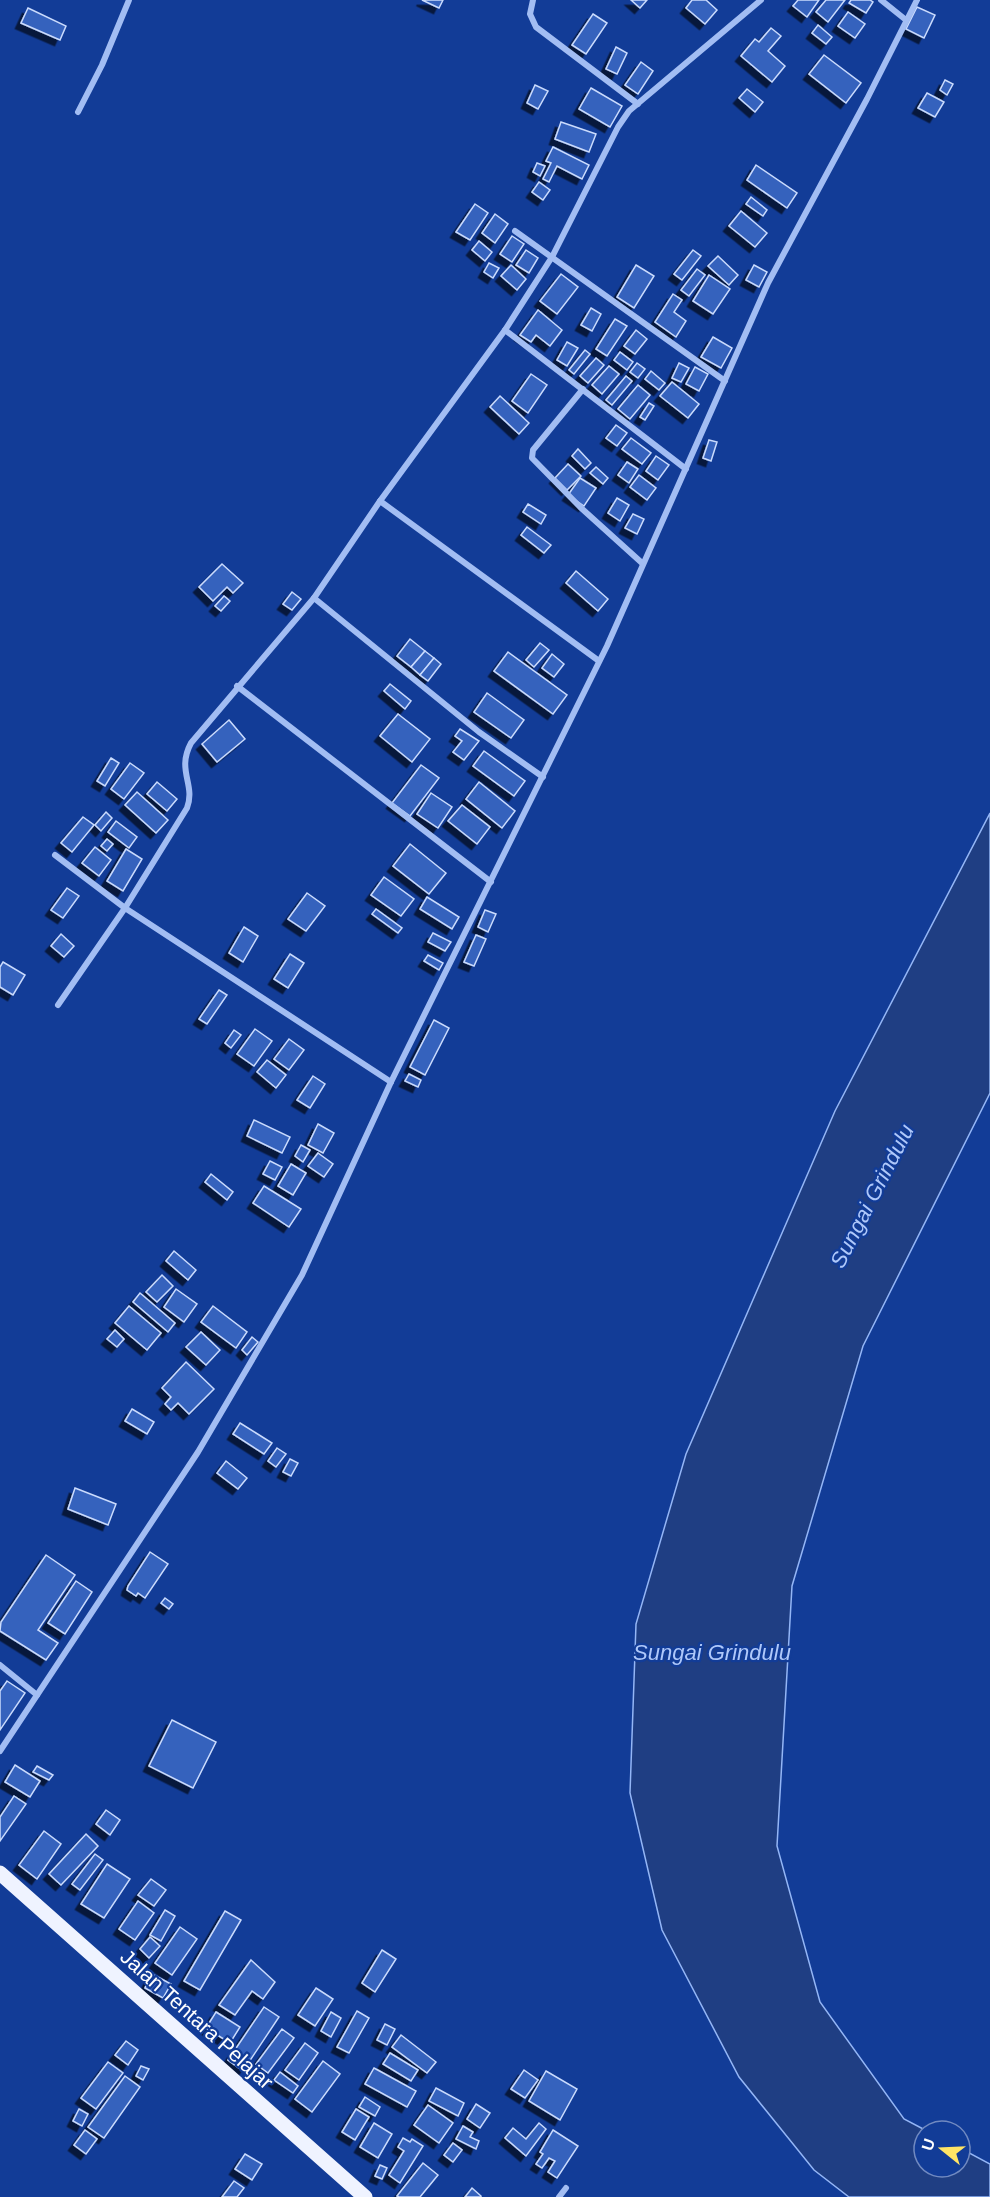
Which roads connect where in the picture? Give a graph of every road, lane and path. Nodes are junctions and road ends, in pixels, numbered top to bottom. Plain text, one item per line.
1 (129, 0) edge
2 (533, 0) edge
3 (761, 0) edge
4 (881, 0) edge
5 (917, 0) edge
6 (906, 20) junction
7 (638, 104) junction
8 (78, 112) dead end
9 (515, 231) dead end
10 (552, 257) junction
11 (505, 330) junction
12 (725, 381) junction
13 (583, 389) junction
14 (686, 469) junction
15 (380, 501) junction
16 (642, 563) junction
17 (314, 598) junction
18 (600, 661) junction
19 (237, 686) junction
20 (543, 777) junction
21 (55, 855) dead end
22 (491, 882) junction
23 (125, 908) junction
24 (58, 1005) dead end
25 (392, 1082) junction
26 (0, 1665) edge
27 (37, 1695) junction
28 (0, 1751) edge
29 (0, 1873) edge
30 (566, 2187) dead end
31 (365, 2197) edge
32 (559, 2197) edge

1 - 8 street
2 - 7 street
3 - 7 street
4 - 6 street
5 - 6 street
6 - 12 street
7 - 10 street
9 - 10 street
10 - 11 street
10 - 12 street
11 - 13 street
11 - 15 street
12 - 14 street
13 - 14 street
13 - 16 street
14 - 16 street
15 - 17 street
15 - 18 street
16 - 18 street
17 - 19 street
17 - 20 street
18 - 20 street
19 - 22 street
19 - 23 street
20 - 22 street
21 - 23 street
22 - 25 street
23 - 24 street
23 - 25 street
25 - 27 street
26 - 27 street
27 - 28 street
29 - 31 main road, Jalan Tentara Pelajar
30 - 32 street

